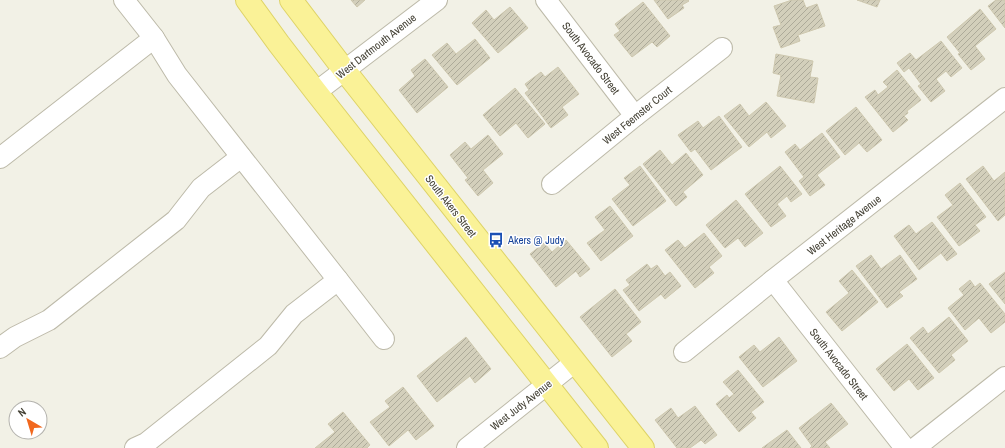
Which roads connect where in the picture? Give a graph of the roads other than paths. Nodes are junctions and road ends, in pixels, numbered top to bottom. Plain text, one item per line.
1 (124, 0) edge
2 (247, 0) edge
3 (291, 0) edge
4 (437, 0) edge
5 (546, 0) edge
6 (154, 38) junction
7 (722, 48) dead end
8 (345, 71) junction
9 (316, 92) junction
10 (1005, 98) edge
11 (635, 116) junction
12 (241, 157) junction
13 (0, 158) edge
14 (552, 184) dead end
15 (338, 280) junction
16 (773, 280) junction
17 (384, 339) dead end
18 (0, 348) edge
19 (684, 352) dead end
20 (576, 362) junction
21 (1005, 377) edge
22 (547, 385) junction
23 (135, 448) edge
24 (466, 448) edge
25 (597, 448) edge
26 (643, 448) edge
27 (905, 448) edge
28 (915, 448) edge

1 - 6 street
2 - 9 main road
3 - 8 main road, South Akers Street
4 - 8 street, West Dartmouth Avenue
5 - 11 street, South Avocado Street
6 - 12 street
6 - 13 street
7 - 11 street, West Feemster Court
8 - 9 street, West Dartmouth Avenue
8 - 20 main road, South Akers Street
9 - 22 main road
10 - 16 street, West Heritage Avenue
11 - 14 street, West Feemster Court
12 - 15 street
12 - 18 street
15 - 17 street
15 - 23 street
16 - 19 street, West Heritage Avenue
16 - 27 street, South Avocado Street
20 - 22 street, West Judy Avenue
20 - 26 main road, South Akers Street
21 - 28 street
22 - 24 street, West Judy Avenue
22 - 25 main road

